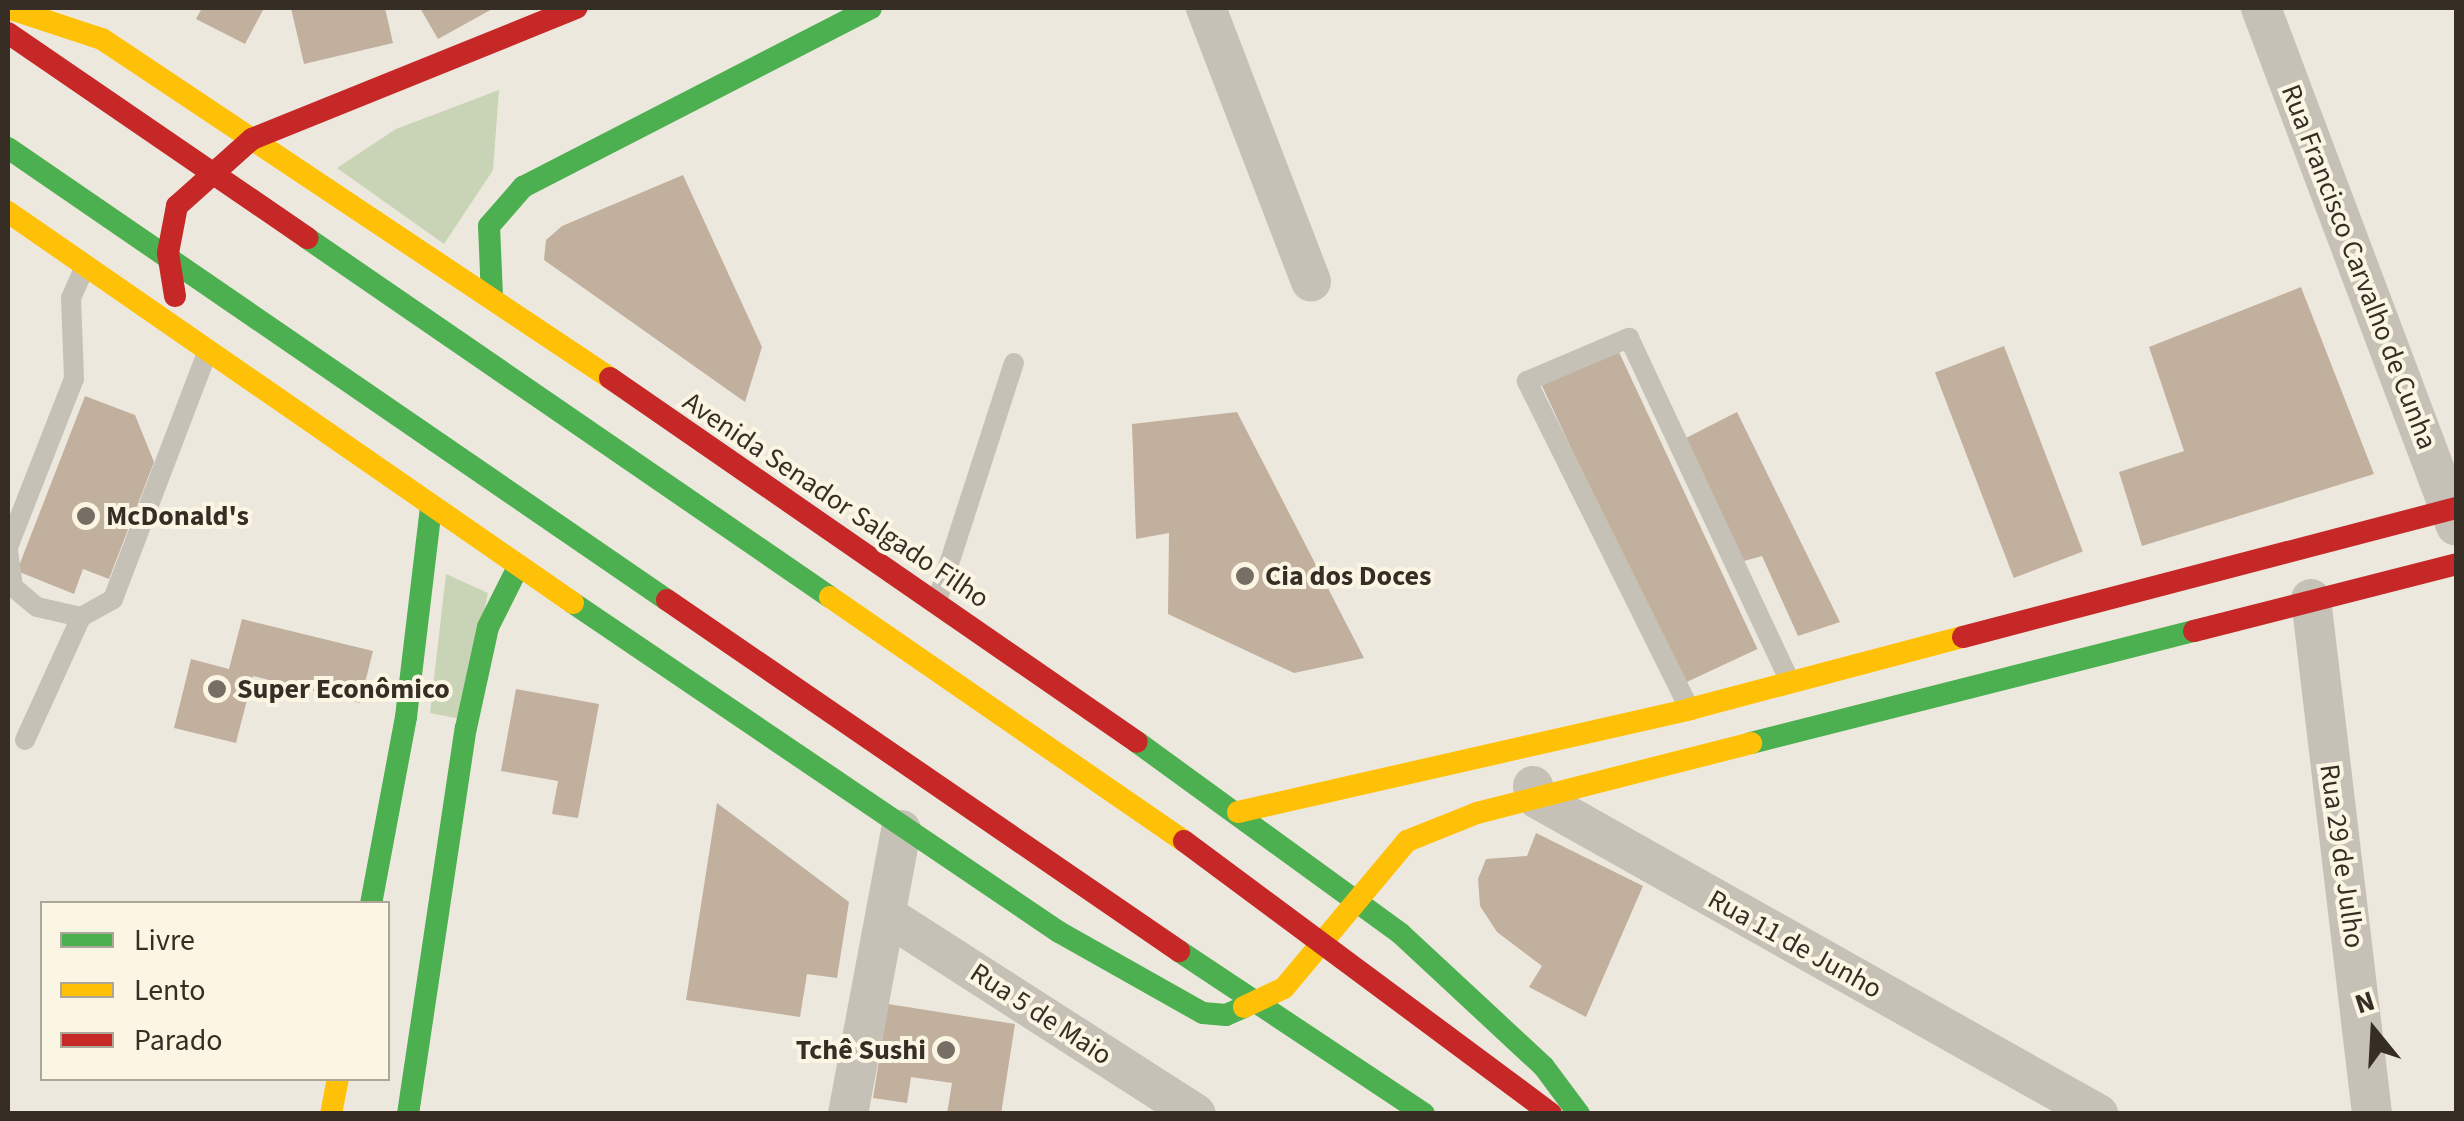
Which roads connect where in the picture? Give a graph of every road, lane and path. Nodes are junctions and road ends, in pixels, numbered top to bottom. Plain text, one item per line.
1 (8, 8) edge
2 (577, 8) edge
3 (872, 8) edge
4 (1206, 8) edge
5 (2261, 8) edge
6 (8, 33) edge
7 (194, 101) junction
8 (322, 113) junction
9 (252, 140) junction
10 (8, 148) edge
11 (209, 172) junction
12 (8, 212) edge
13 (168, 252) junction
14 (86, 266) junction
15 (1311, 282) dead end
16 (492, 297) junction
17 (200, 347) junction
18 (1014, 363) dead end
19 (431, 508) junction
20 (2454, 515) edge
21 (8, 549) edge
22 (2456, 564) edge
23 (518, 569) junction
24 (10, 593) edge
25 (2311, 599) junction
26 (936, 605) junction
27 (81, 617) junction
28 (1791, 683) junction
29 (1690, 709) junction
30 (406, 718) junction
31 (466, 728) junction
32 (25, 740) dead end
33 (1519, 751) junction
34 (1538, 800) junction
35 (1238, 812) junction
36 (901, 830) junction
37 (1352, 894) junction
38 (372, 901) edge
39 (886, 914) junction
40 (1322, 938) junction
41 (1262, 1001) junction
42 (337, 1081) edge
43 (331, 1114) edge
44 (408, 1114) edge
45 (848, 1114) edge
46 (1196, 1114) edge
47 (1424, 1114) edge
48 (1552, 1114) edge
49 (1578, 1114) edge
50 (2098, 1114) edge
51 (2372, 1114) edge

1 - 7 main road, Avenida Senador Salgado Filho
2 - 8 main road
3 - 16 main road
4 - 15 street
5 - 20 street, Rua Francisco Carvalho de Cunha
6 - 11 main road
7 - 8 main road
7 - 9 main road, Avenida Senador Salgado Filho
8 - 9 main road
9 - 11 main road
9 - 16 main road, Avenida Senador Salgado Filho
10 - 13 main road
11 - 13 main road
11 - 40 main road
12 - 14 main road
13 - 17 main road
13 - 41 main road
14 - 17 main road
14 - 21 lane
16 - 26 main road, Avenida Senador Salgado Filho
17 - 19 main road
17 - 27 lane
18 - 26 lane
19 - 23 main road
19 - 30 main road
20 - 28 main road
21 - 24 lane
22 - 25 main road
23 - 31 main road
23 - 36 main road
24 - 27 lane
25 - 34 main road
25 - 51 street, Rua 29 de Julho
26 - 35 main road, Avenida Senador Salgado Filho
27 - 32 lane
28 - 29 main road
28 - 29 lane
29 - 33 main road
30 - 31 main road
30 - 38 main road
31 - 44 main road
33 - 34 street
33 - 35 main road
34 - 37 main road
34 - 50 street, Rua 11 de Junho
35 - 37 main road, Avenida Senador Salgado Filho
36 - 39 street
36 - 41 main road
37 - 40 main road
37 - 49 main road, Avenida Senador Salgado Filho
39 - 45 street
39 - 46 street, Rua 5 de Maio
40 - 41 main road
40 - 48 main road
41 - 47 main road
42 - 43 main road

